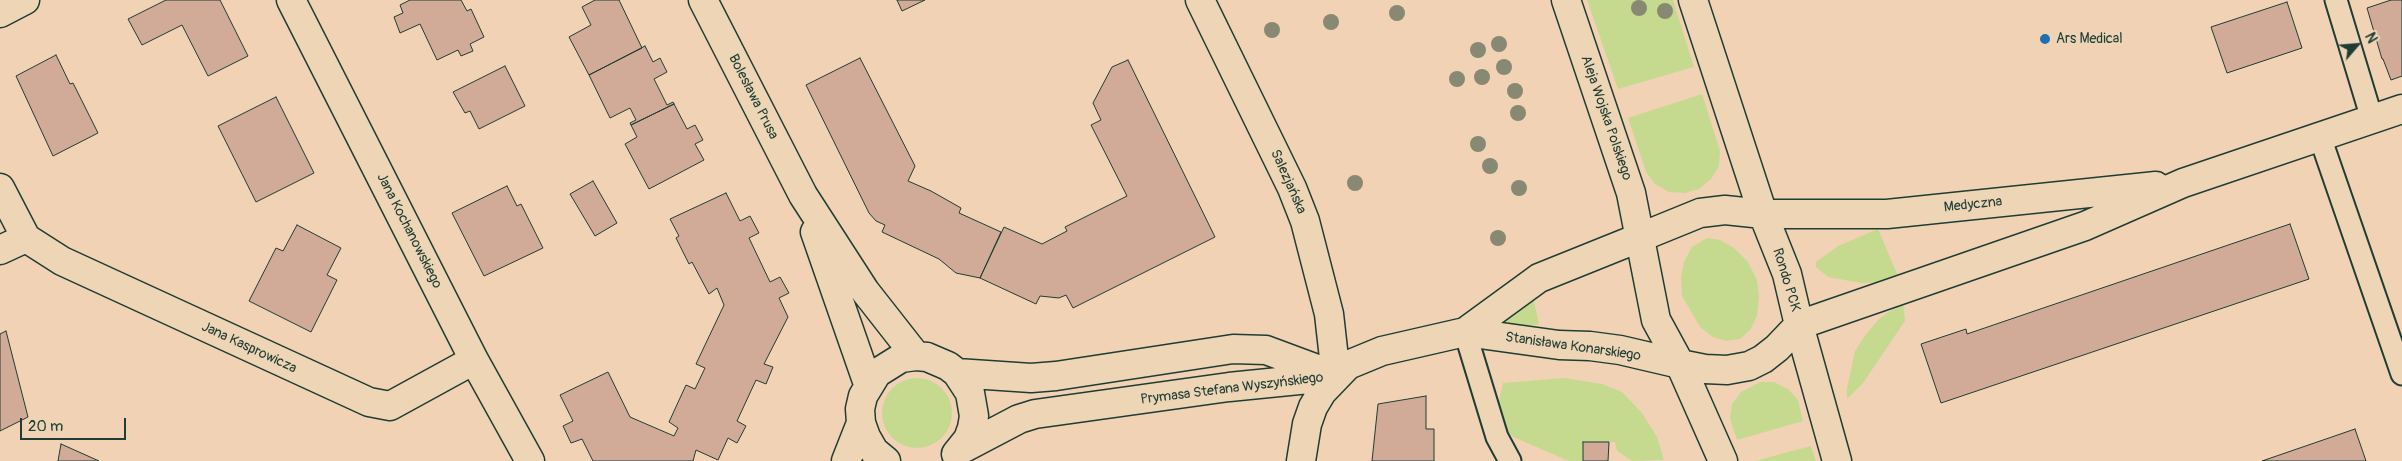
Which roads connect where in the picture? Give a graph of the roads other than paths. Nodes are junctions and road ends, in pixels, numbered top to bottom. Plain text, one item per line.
1 (25, 0) edge
2 (291, 0) edge
3 (704, 0) edge
4 (1200, 0) edge
5 (1566, 0) edge
6 (1693, 0) edge
7 (2336, 0) edge
8 (0, 13) edge
9 (2402, 109) edge
10 (2372, 119) junction
11 (2320, 137) junction
12 (2183, 183) junction
13 (0, 188) edge
14 (803, 195) junction
15 (1763, 214) junction
16 (1642, 237) junction
17 (26, 238) junction
18 (0, 250) edge
19 (1799, 325) junction
20 (1465, 332) junction
21 (2396, 337) edge
22 (916, 356) junction
23 (474, 360) junction
24 (1680, 364) junction
25 (957, 373) junction
26 (2402, 374) edge
27 (1336, 376) junction
28 (868, 384) junction
29 (861, 423) junction
30 (955, 455) edge
31 (530, 461) edge
32 (846, 461) edge
33 (886, 461) edge
34 (1301, 461) edge
35 (1512, 461) edge
36 (1723, 461) edge
37 (1837, 461) edge

1 - 8 street
2 - 23 street, Jana Kochanowskiego
3 - 14 street, Bolesława Prusa
4 - 27 street, Salezjańska
5 - 16 street, Aleja Wojska Polskiego
6 - 15 street
7 - 10 lane
9 - 10 street, Medyczna
10 - 11 street, Medyczna
11 - 12 street, Medyczna
11 - 21 lane
12 - 15 street, Medyczna
12 - 19 street, Medyczna
13 - 17 street, Jana Kasprowicza
14 - 22 street, Bolesława Prusa
14 - 28 street, Bolesława Prusa
15 - 16 street
15 - 19 street, Rondo PCK
16 - 20 street, Stanisława Konarskiego
16 - 24 street
17 - 18 street
17 - 23 street, Jana Kasprowicza
19 - 24 street, Rondo PCK
19 - 37 street
20 - 24 street, Stanisława Konarskiego
20 - 27 street, Stanisława Konarskiego
20 - 35 lane
21 - 26 lane
22 - 25 street
22 - 28 street
23 - 31 street, Jana Kochanowskiego
24 - 36 street
25 - 27 street, Prymasa Stefana Wyszyńskiego
25 - 30 street
27 - 30 street, Prymasa Stefana Wyszyńskiego
27 - 34 street, Stanisława Konarskiego
28 - 29 street
29 - 32 street
29 - 33 street

